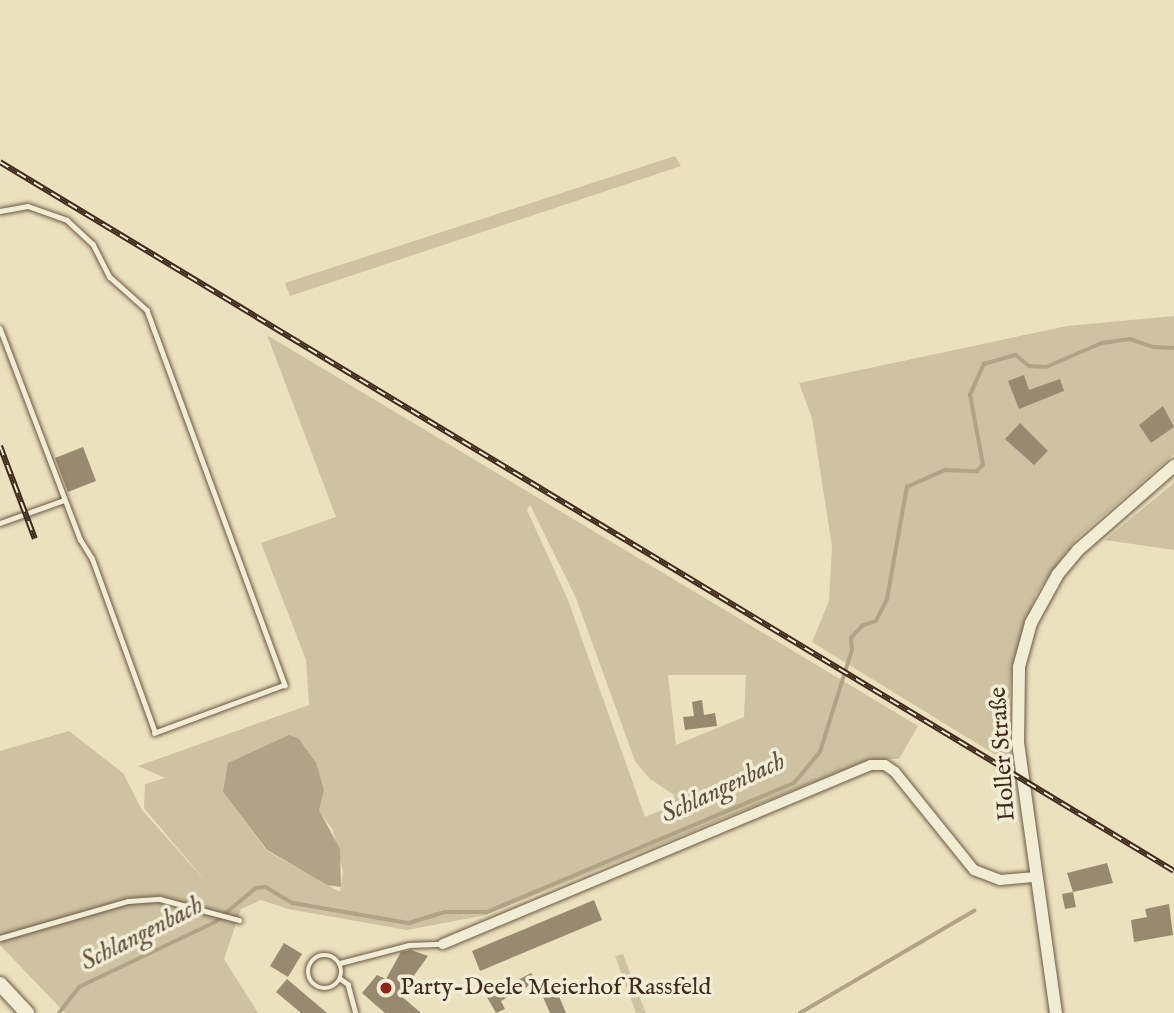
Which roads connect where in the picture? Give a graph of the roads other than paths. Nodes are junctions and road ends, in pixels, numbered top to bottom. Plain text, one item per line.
1 (0, 212) edge
2 (0, 329) edge
3 (1174, 466) edge
4 (64, 500) junction
5 (0, 523) edge
6 (1036, 877) junction
7 (239, 920) dead end
8 (0, 938) edge
9 (443, 944) joint
10 (340, 963) junction
11 (341, 979) junction
12 (0, 984) edge
13 (27, 1013) edge
14 (356, 1013) edge
15 (1056, 1013) edge

1 - 4 lane
2 - 4 lane
3 - 6 street, Holler Straße
4 - 5 lane
6 - 9 street
6 - 15 street, Holler Straße
7 - 8 lane
9 - 10 lane
10 - 11 lane
10 - 11 lane
11 - 14 lane
12 - 13 main road

